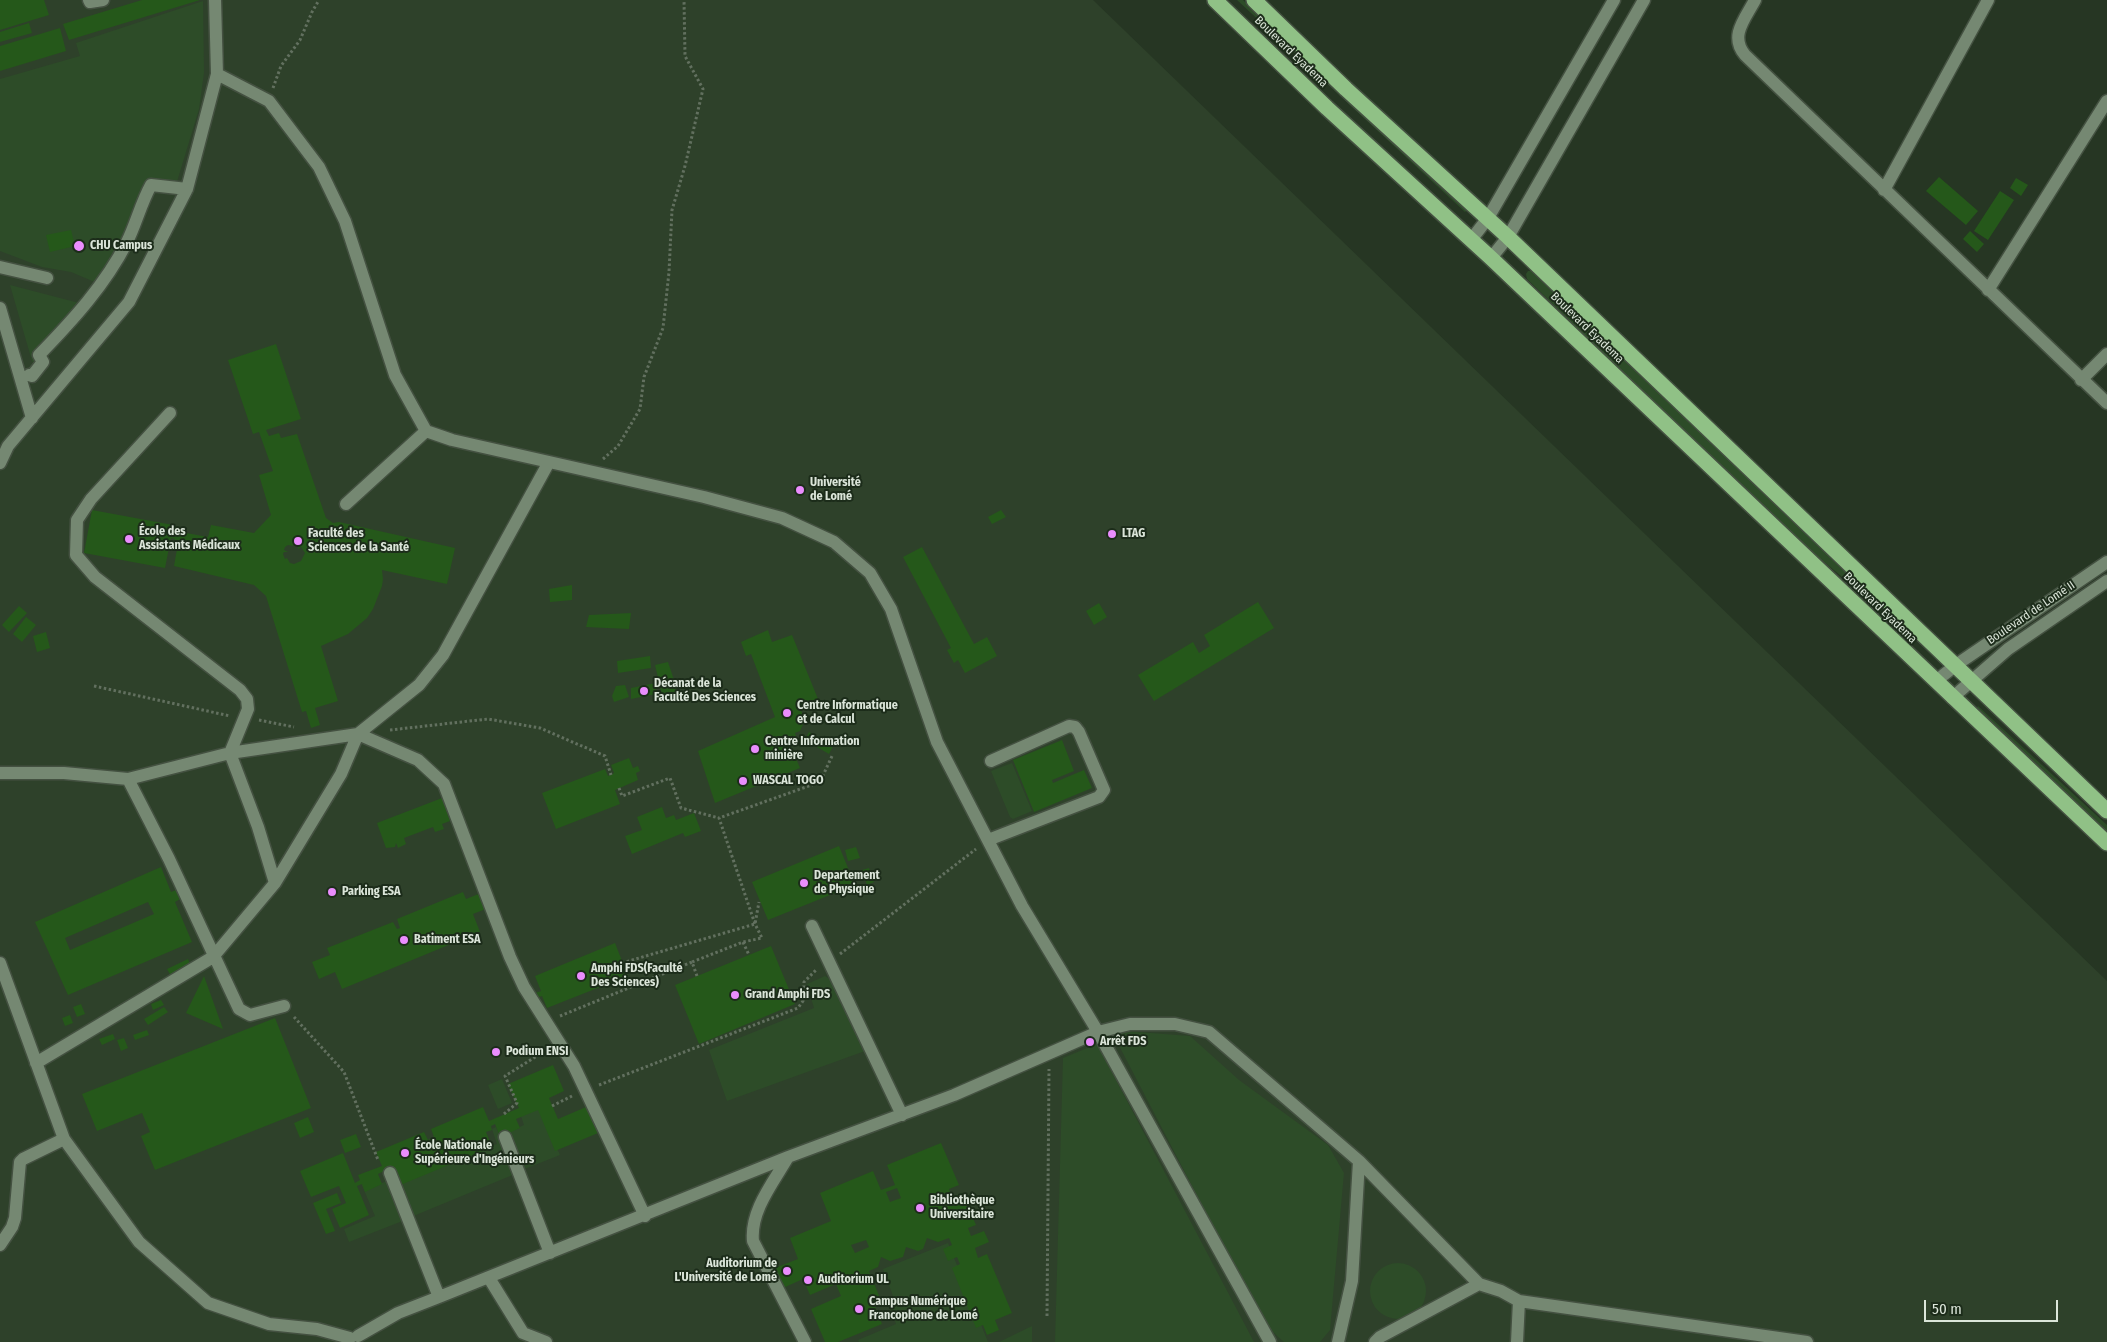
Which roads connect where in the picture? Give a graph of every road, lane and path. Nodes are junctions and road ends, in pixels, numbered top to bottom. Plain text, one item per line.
1 (89, 0) edge
2 (102, 0) edge
3 (215, 0) edge
4 (319, 0) edge
5 (684, 0) edge
6 (1215, 0) edge
7 (1254, 0) edge
8 (1614, 0) edge
9 (1644, 0) edge
10 (1755, 0) edge
11 (1988, 0) edge
12 (217, 74) junction
13 (269, 100) junction
14 (2107, 101) edge
15 (187, 189) junction
16 (1884, 190) junction
17 (1488, 218) junction
18 (1508, 237) junction
19 (1471, 240) junction
20 (1491, 258) junction
21 (0, 267) edge
22 (47, 278) dead end
23 (1988, 290) junction
24 (0, 308) edge
25 (2107, 354) edge
26 (29, 375) dead end
27 (2081, 380) junction
28 (2107, 403) edge
29 (170, 413) dead end
30 (32, 418) junction
31 (426, 431) junction
32 (549, 462) junction
33 (0, 463) edge
34 (589, 471) junction
35 (346, 504) dead end
36 (2107, 562) edge
37 (2107, 581) edge
38 (1956, 665) junction
39 (1971, 681) junction
40 (1936, 682) junction
41 (94, 686) dead end
42 (1952, 698) junction
43 (244, 719) junction
44 (296, 727) dead end
45 (386, 731) dead end
46 (358, 734) junction
47 (230, 753) junction
48 (832, 756) dead end
49 (991, 760) dead end
50 (0, 773) edge
51 (611, 775) dead end
52 (128, 779) junction
53 (619, 788) dead end
54 (2107, 811) edge
55 (719, 818) junction
56 (988, 840) junction
57 (2107, 844) edge
58 (275, 883) junction
59 (759, 902) dead end
60 (755, 924) junction
61 (812, 926) dead end
62 (743, 942) junction
63 (749, 955) dead end
64 (213, 957) junction
65 (0, 962) edge
66 (692, 962) junction
67 (830, 962) junction
68 (622, 963) dead end
69 (697, 976) dead end
70 (284, 1006) joint
71 (546, 1022) junction
72 (1098, 1032) junction
73 (559, 1042) junction
74 (1050, 1054) junction
75 (36, 1063) junction
76 (586, 1090) junction
77 (552, 1106) dead end
78 (504, 1114) dead end
79 (902, 1115) junction
80 (505, 1137) dead end
81 (64, 1139) junction
82 (788, 1157) junction
83 (378, 1160) dead end
84 (1359, 1161) junction
85 (390, 1172) dead end
86 (645, 1216) junction
87 (0, 1245) edge
88 (550, 1253) junction
89 (489, 1278) junction
90 (1479, 1284) junction
91 (439, 1297) junction
92 (1519, 1301) junction
93 (1047, 1316) dead end
94 (354, 1339) edge
95 (546, 1342) edge
96 (806, 1342) edge
97 (1270, 1342) edge
98 (1338, 1342) edge
99 (1376, 1342) edge
100 (1517, 1342) edge
101 (1807, 1342) edge

1 - 2 street
3 - 12 street
4 - 13 path
5 - 34 path
6 - 19 highway, Boulevard Eyadema
7 - 17 highway, Boulevard Eyadema
8 - 17 street
9 - 18 street
10 - 16 street
11 - 16 street
12 - 13 street
12 - 15 street
13 - 31 street
14 - 23 street
15 - 26 street
15 - 30 street
16 - 23 street
17 - 18 highway, Boulevard Eyadema
17 - 19 street
18 - 20 street
18 - 38 highway, Boulevard Eyadema
19 - 20 highway, Boulevard Eyadema
20 - 40 highway, Boulevard Eyadema
21 - 22 street
23 - 27 street
24 - 30 street
25 - 27 street
27 - 28 street
29 - 43 street
30 - 33 street
31 - 32 street
31 - 35 street
32 - 34 street
32 - 46 street
34 - 56 street
36 - 38 street, Boulevard de Lomé II
37 - 39 street, Boulevard de Lomé II
38 - 39 highway, Boulevard Eyadema
38 - 40 street
39 - 42 street, Boulevard de Lomé II
39 - 54 highway, Boulevard Eyadema
40 - 42 highway, Boulevard Eyadema
41 - 43 path
42 - 57 highway, Boulevard Eyadema
43 - 44 path
43 - 47 street
45 - 51 path
46 - 47 street
46 - 58 street
46 - 71 street
47 - 52 street
47 - 58 street
48 - 55 path
49 - 56 street
50 - 52 street
52 - 64 street
53 - 55 path
55 - 60 path
56 - 67 path
56 - 72 street
58 - 64 street
59 - 60 path
60 - 62 path
60 - 68 path
61 - 67 street
62 - 63 path
62 - 66 path
64 - 70 street
64 - 75 street
65 - 75 street
66 - 69 path
66 - 71 path
67 - 76 path
67 - 79 street
70 - 83 path
71 - 73 street
72 - 74 street
72 - 84 street
72 - 97 street
73 - 76 street
73 - 78 path
74 - 79 street
74 - 93 path
75 - 81 street
76 - 77 path
76 - 86 street
79 - 82 street
80 - 88 street
81 - 87 street
81 - 94 street
82 - 86 street
82 - 96 street
84 - 90 street
84 - 98 street
85 - 91 street
86 - 88 street
88 - 89 street
89 - 91 street
89 - 95 street
90 - 92 street
90 - 99 street
91 - 94 street
92 - 100 street
92 - 101 street

